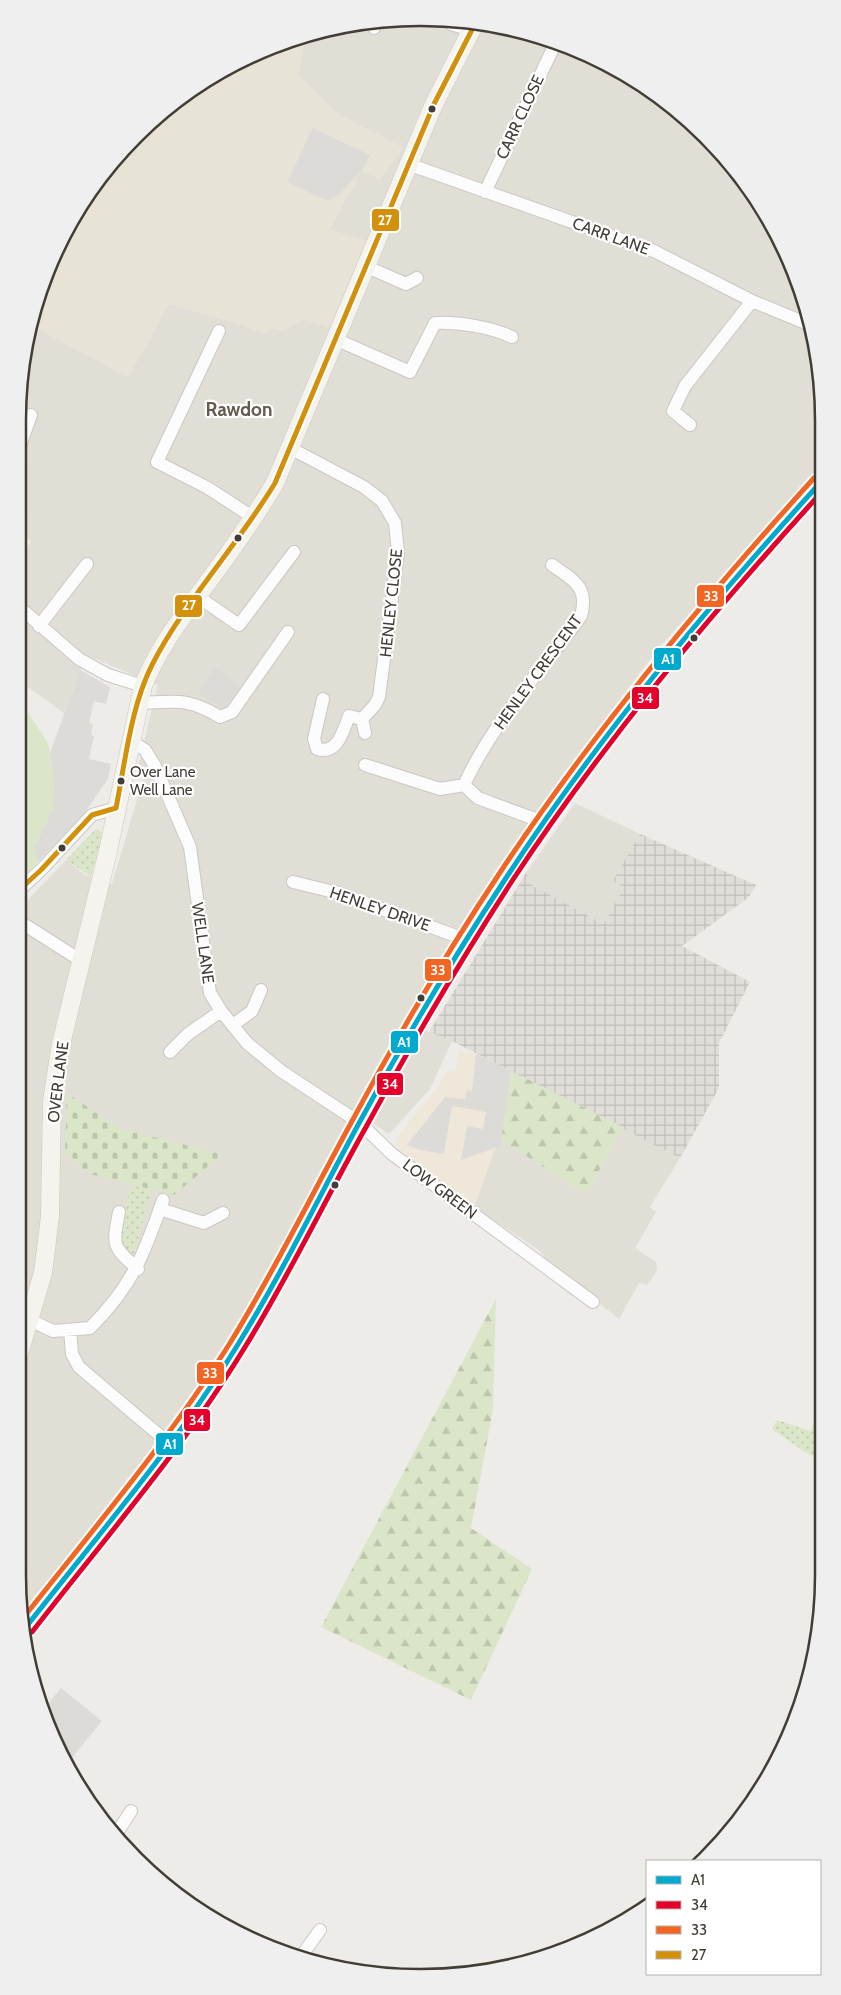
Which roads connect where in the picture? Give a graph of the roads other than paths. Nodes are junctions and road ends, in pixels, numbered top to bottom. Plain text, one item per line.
1 (471, 30) edge
2 (553, 49) edge
3 (408, 164) junction
4 (485, 192) junction
5 (365, 266) junction
6 (417, 278) dead end
7 (752, 301) junction
8 (802, 321) edge
9 (218, 331) dead end
10 (512, 337) dead end
11 (335, 338) junction
12 (31, 415) dead end
13 (690, 425) dead end
14 (26, 429) edge
15 (290, 448) junction
16 (815, 489) edge
17 (254, 518) junction
18 (294, 552) dead end
19 (87, 564) dead end
20 (552, 565) dead end
21 (197, 596) junction
22 (26, 614) edge
23 (39, 626) junction
24 (288, 632) dead end
25 (141, 694) junction
26 (323, 699) dead end
27 (362, 720) junction
28 (365, 733) dead end
29 (131, 741) junction
30 (365, 765) dead end
31 (464, 785) junction
32 (116, 808) junction
33 (543, 822) junction
34 (293, 882) dead end
35 (26, 883) edge
36 (26, 926) edge
37 (467, 940) junction
38 (80, 960) junction
39 (261, 990) dead end
40 (221, 1011) junction
41 (233, 1025) junction
42 (170, 1052) dead end
43 (360, 1123) junction
44 (119, 1212) dead end
45 (223, 1213) dead end
46 (138, 1268) junction
47 (593, 1302) dead end
48 (30, 1320) junction
49 (70, 1330) junction
50 (26, 1332) edge
51 (170, 1445) junction
52 (30, 1622) edge
53 (131, 1811) dead end
54 (120, 1829) edge
55 (320, 1930) dead end
56 (305, 1951) edge

1 - 3 street, OVER LANE
2 - 4 street, CARR CLOSE
3 - 4 street, CARR LANE
3 - 5 street, OVER LANE
4 - 7 street, CARR LANE
5 - 6 street
5 - 11 street, OVER LANE
7 - 8 street, CARR LANE
7 - 13 street
9 - 17 street
10 - 11 street
11 - 15 street, OVER LANE
12 - 14 street
15 - 17 street, OVER LANE
15 - 27 street, HENLEY CLOSE
16 - 33 main road
17 - 21 street, OVER LANE
18 - 21 street
19 - 23 street
20 - 31 street, HENLEY CRESCENT
21 - 25 street, OVER LANE
22 - 23 street
23 - 25 street
24 - 25 street
25 - 29 street, OVER LANE
26 - 27 street
27 - 28 street
29 - 32 street, OVER LANE
29 - 40 street, WELL LANE
30 - 31 street
31 - 33 street
32 - 35 street
32 - 38 street, OVER LANE
33 - 37 main road
34 - 37 street, HENLEY DRIVE
36 - 38 street
37 - 43 main road
38 - 48 street, OVER LANE
39 - 41 street
40 - 41 street, WELL LANE
40 - 42 street
41 - 43 street, WELL LANE
43 - 47 street, LOW GREEN
43 - 51 main road
44 - 46 street
45 - 46 street
46 - 49 street
48 - 49 street
48 - 50 street, OVER LANE
49 - 51 street
51 - 52 main road
53 - 54 street
55 - 56 street

